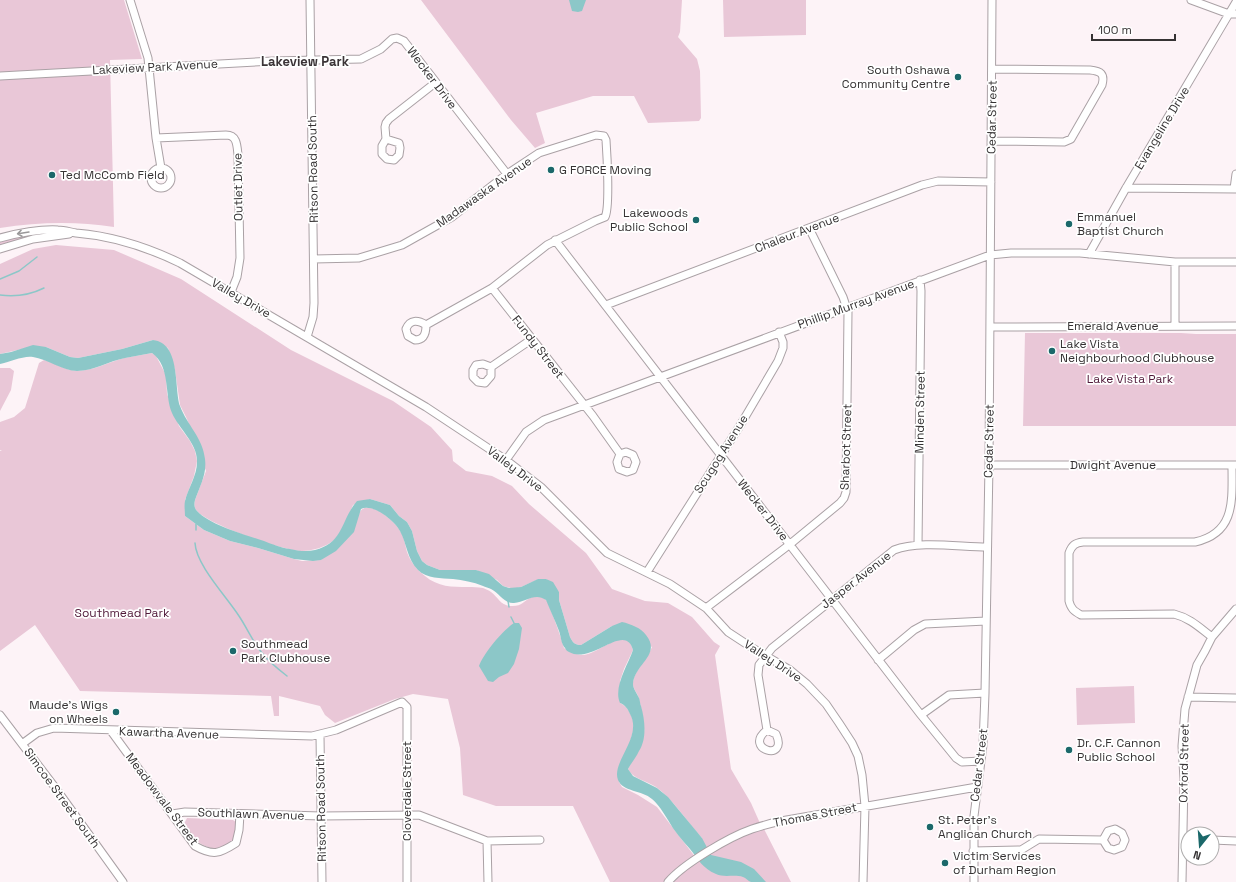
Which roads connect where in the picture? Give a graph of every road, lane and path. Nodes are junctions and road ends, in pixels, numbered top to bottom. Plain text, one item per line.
1 (130, 0) edge
2 (310, 0) edge
3 (992, 0) edge
4 (1191, 0) edge
5 (1236, 2) edge
6 (1233, 14) edge
7 (311, 59) junction
8 (150, 68) junction
9 (992, 69) junction
10 (0, 76) edge
11 (435, 83) junction
12 (156, 138) junction
13 (386, 139) dead end
14 (991, 141) junction
15 (160, 168) dead end
16 (507, 174) junction
17 (1236, 174) edge
18 (991, 182) junction
19 (1126, 188) junction
20 (1235, 189) edge
21 (809, 228) junction
22 (75, 232) junction
23 (0, 238) edge
24 (555, 240) junction
25 (0, 249) edge
26 (1089, 254) junction
27 (990, 255) junction
28 (314, 259) junction
29 (1175, 262) junction
30 (1236, 262) edge
31 (920, 280) junction
32 (492, 288) junction
33 (231, 292) junction
34 (606, 305) junction
35 (847, 307) junction
36 (426, 325) dead end
37 (1175, 326) junction
38 (1236, 326) edge
39 (990, 327) junction
40 (780, 332) junction
41 (307, 337) junction
42 (532, 339) junction
43 (491, 367) dead end
44 (662, 378) junction
45 (584, 405) junction
46 (620, 454) dead end
47 (721, 456) junction
48 (506, 460) junction
49 (990, 466) junction
50 (1234, 466) edge
51 (789, 545) junction
52 (918, 545) junction
53 (987, 547) junction
54 (647, 572) junction
55 (832, 599) junction
56 (706, 608) junction
57 (1236, 609) edge
58 (986, 621) junction
59 (1212, 637) junction
60 (766, 655) junction
61 (878, 660) junction
62 (985, 693) junction
63 (1188, 698) junction
64 (1236, 698) edge
65 (402, 702) joint
66 (0, 715) edge
67 (921, 715) junction
68 (767, 730) dead end
69 (111, 731) junction
70 (320, 735) junction
71 (22, 744) junction
72 (981, 761) junction
73 (977, 787) junction
74 (865, 806) junction
75 (172, 814) junction
76 (240, 814) junction
77 (407, 815) junction
78 (321, 816) junction
79 (1185, 826) edge
80 (540, 840) dead end
81 (1103, 840) dead end
82 (1220, 840) edge
83 (1236, 841) edge
84 (487, 842) junction
85 (973, 851) junction
86 (1183, 866) edge
87 (123, 882) edge
88 (322, 882) edge
89 (408, 882) edge
90 (488, 882) edge
91 (668, 882) edge
92 (863, 882) edge
93 (974, 882) edge
94 (1182, 882) edge

1 - 8 street
2 - 7 street, Ritson Road South
3 - 9 street, Cedar Street
4 - 6 street
5 - 6 street, Evangeline Drive
6 - 19 street, Evangeline Drive
7 - 8 street, Lakeview Park Avenue
7 - 11 street, Wecker Drive
7 - 28 street, Ritson Road South
8 - 10 street, Lakeview Park Avenue
8 - 12 street
9 - 14 street, Cedar Street
9 - 14 street
11 - 13 street
11 - 16 street, Wecker Drive
12 - 15 street
12 - 33 street, Outlet Drive
14 - 18 street, Cedar Street
16 - 24 street, Madawaska Avenue
16 - 28 street, Madawaska Avenue
17 - 20 street
18 - 21 street, Chaleur Avenue
18 - 27 street, Cedar Street
19 - 20 street
19 - 26 street, Evangeline Drive
21 - 34 street, Chaleur Avenue
21 - 35 street, Sharbot Street
22 -> 23 street, Valley Drive
22 - 25 street, Valley Drive
22 - 33 street, Valley Drive
24 - 32 street
24 - 34 street, Wecker Drive
26 - 27 street, Phillip Murray Avenue
26 - 29 street, Phillip Murray Avenue
27 - 31 street, Phillip Murray Avenue
27 - 39 street, Cedar Street
28 - 41 street, Ritson Road South
29 - 30 street, Phillip Murray Avenue
29 - 37 street
31 - 35 street, Phillip Murray Avenue
31 - 52 street, Minden Street
32 - 36 street
32 - 42 street, Fundy Street
33 - 41 street, Valley Drive
34 - 44 street, Wecker Drive
35 - 40 street, Phillip Murray Avenue
35 - 51 street, Sharbot Street
37 - 38 street, Emerald Avenue
37 - 39 street, Emerald Avenue
39 - 49 street, Cedar Street
40 - 44 street, Phillip Murray Avenue
40 - 47 street, Scugog Avenue
41 - 48 street, Valley Drive
42 - 43 street
42 - 45 street, Fundy Street
44 - 45 street, Phillip Murray Avenue
44 - 47 street, Wecker Drive
45 - 46 street, Fundy Street
45 - 48 street, Phillip Murray Avenue
47 - 51 street, Wecker Drive
47 - 54 street, Scugog Avenue
48 - 54 street, Valley Drive
49 - 50 street, Dwight Avenue
49 - 53 street, Cedar Street
50 - 59 street
51 - 55 street, Wecker Drive
51 - 56 street, Sharbot Street
52 - 53 street, Jasper Avenue
52 - 55 street, Jasper Avenue
53 - 58 street, Cedar Street
54 - 56 street, Valley Drive
55 - 60 street, Jasper Avenue
55 - 61 street, Wecker Drive
56 - 60 street, Valley Drive
57 - 59 street, Oxford Street
58 - 61 street
58 - 62 street, Cedar Street
59 - 63 street, Oxford Street
60 - 68 street
60 - 74 street, Valley Drive
61 - 67 street, Wecker Drive
62 - 67 street
62 - 72 street, Cedar Street
63 - 64 street
63 - 79 street, Oxford Street
65 - 70 street, Kawartha Avenue
65 - 77 street, Cloverdale Street
66 - 71 street, Simcoe Street South
67 - 72 street, Wecker Drive
69 - 70 street, Kawartha Avenue
69 - 71 street, Kawartha Avenue
69 - 75 street, Meadowvale Street
70 - 78 street, Ritson Road South
71 - 87 street, Simcoe Street South
72 - 73 street, Cedar Street
73 - 74 street, Thomas Street
73 - 85 street, Cedar Street
74 - 91 street, Thomas Street
74 - 92 street, Valley Drive
75 - 76 street, Southlawn Avenue
75 - 76 street, Meadowvale Street
76 - 78 street, Southlawn Avenue
77 - 78 street, Southlawn Avenue
77 - 84 street, Southlawn Avenue
77 - 89 street, Cloverdale Street
78 - 88 street, Ritson Road South
80 - 84 street, Southlawn Avenue
81 - 85 street
82 - 83 street
84 - 90 street
85 - 93 street, Cedar Street
86 - 94 street, Oxford Street

